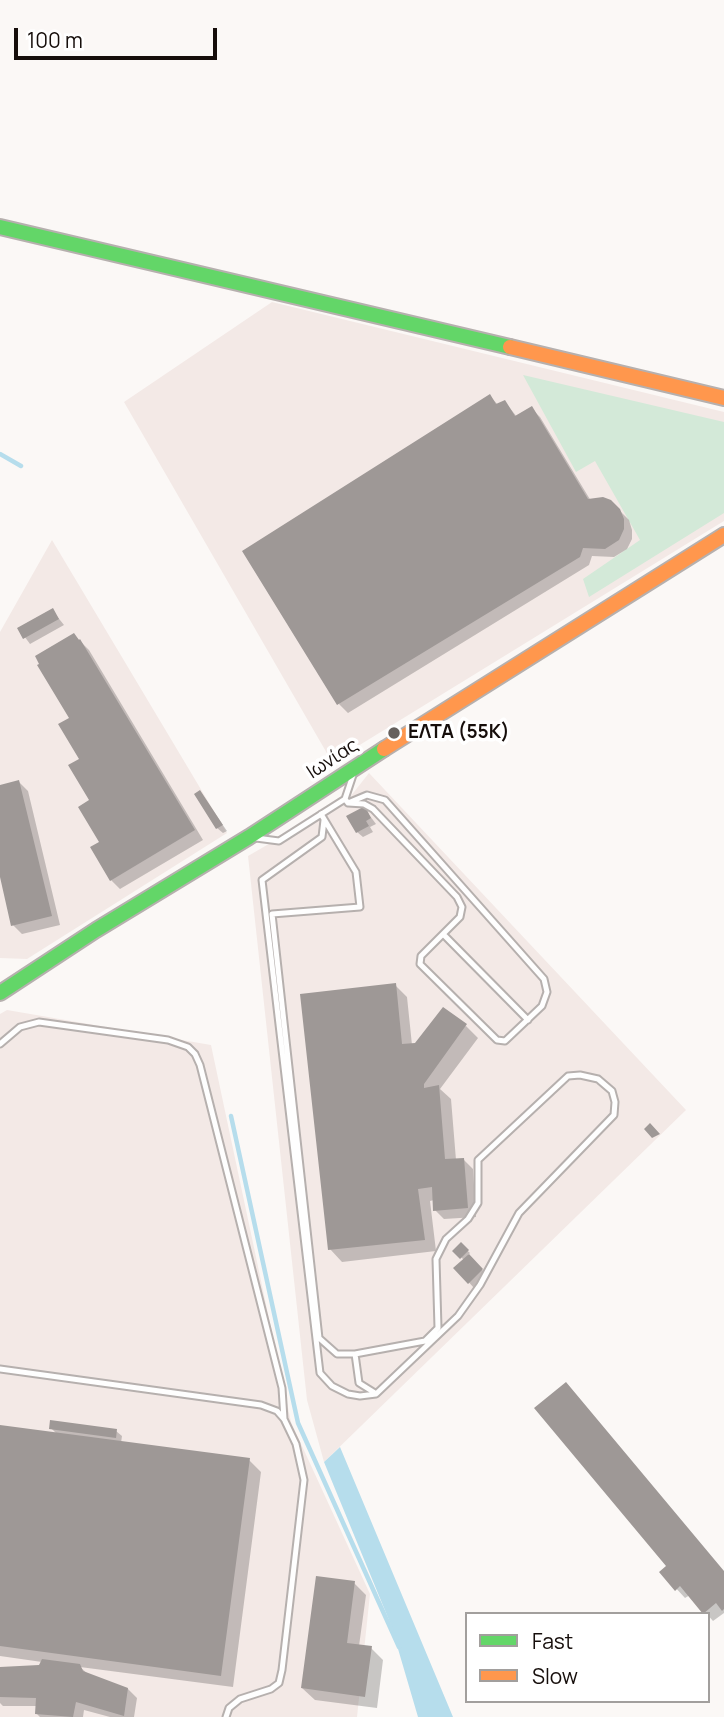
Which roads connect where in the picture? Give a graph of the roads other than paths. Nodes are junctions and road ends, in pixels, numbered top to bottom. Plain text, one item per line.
1 (0, 226) edge
2 (724, 398) edge
3 (724, 536) edge
4 (356, 767) junction
5 (346, 801) junction
6 (322, 817) junction
7 (250, 836) junction
8 (443, 934) junction
9 (0, 993) edge
10 (528, 1020) junction
11 (0, 1044) edge
12 (355, 1353) junction
13 (0, 1369) edge
14 (376, 1394) junction
15 (284, 1419) junction
16 (226, 1717) edge

1 - 2 street
3 - 4 street, Ιωνίας
4 - 5 lane
4 - 7 street, Ιωνίας
5 - 6 lane
5 - 8 lane
5 - 10 lane
6 - 7 lane
6 - 12 lane
6 - 14 lane
7 - 9 street, Ιωνίας
8 - 10 lane
8 - 10 lane
11 - 15 lane
12 - 14 lane
12 - 14 lane
13 - 15 lane
15 - 16 lane

